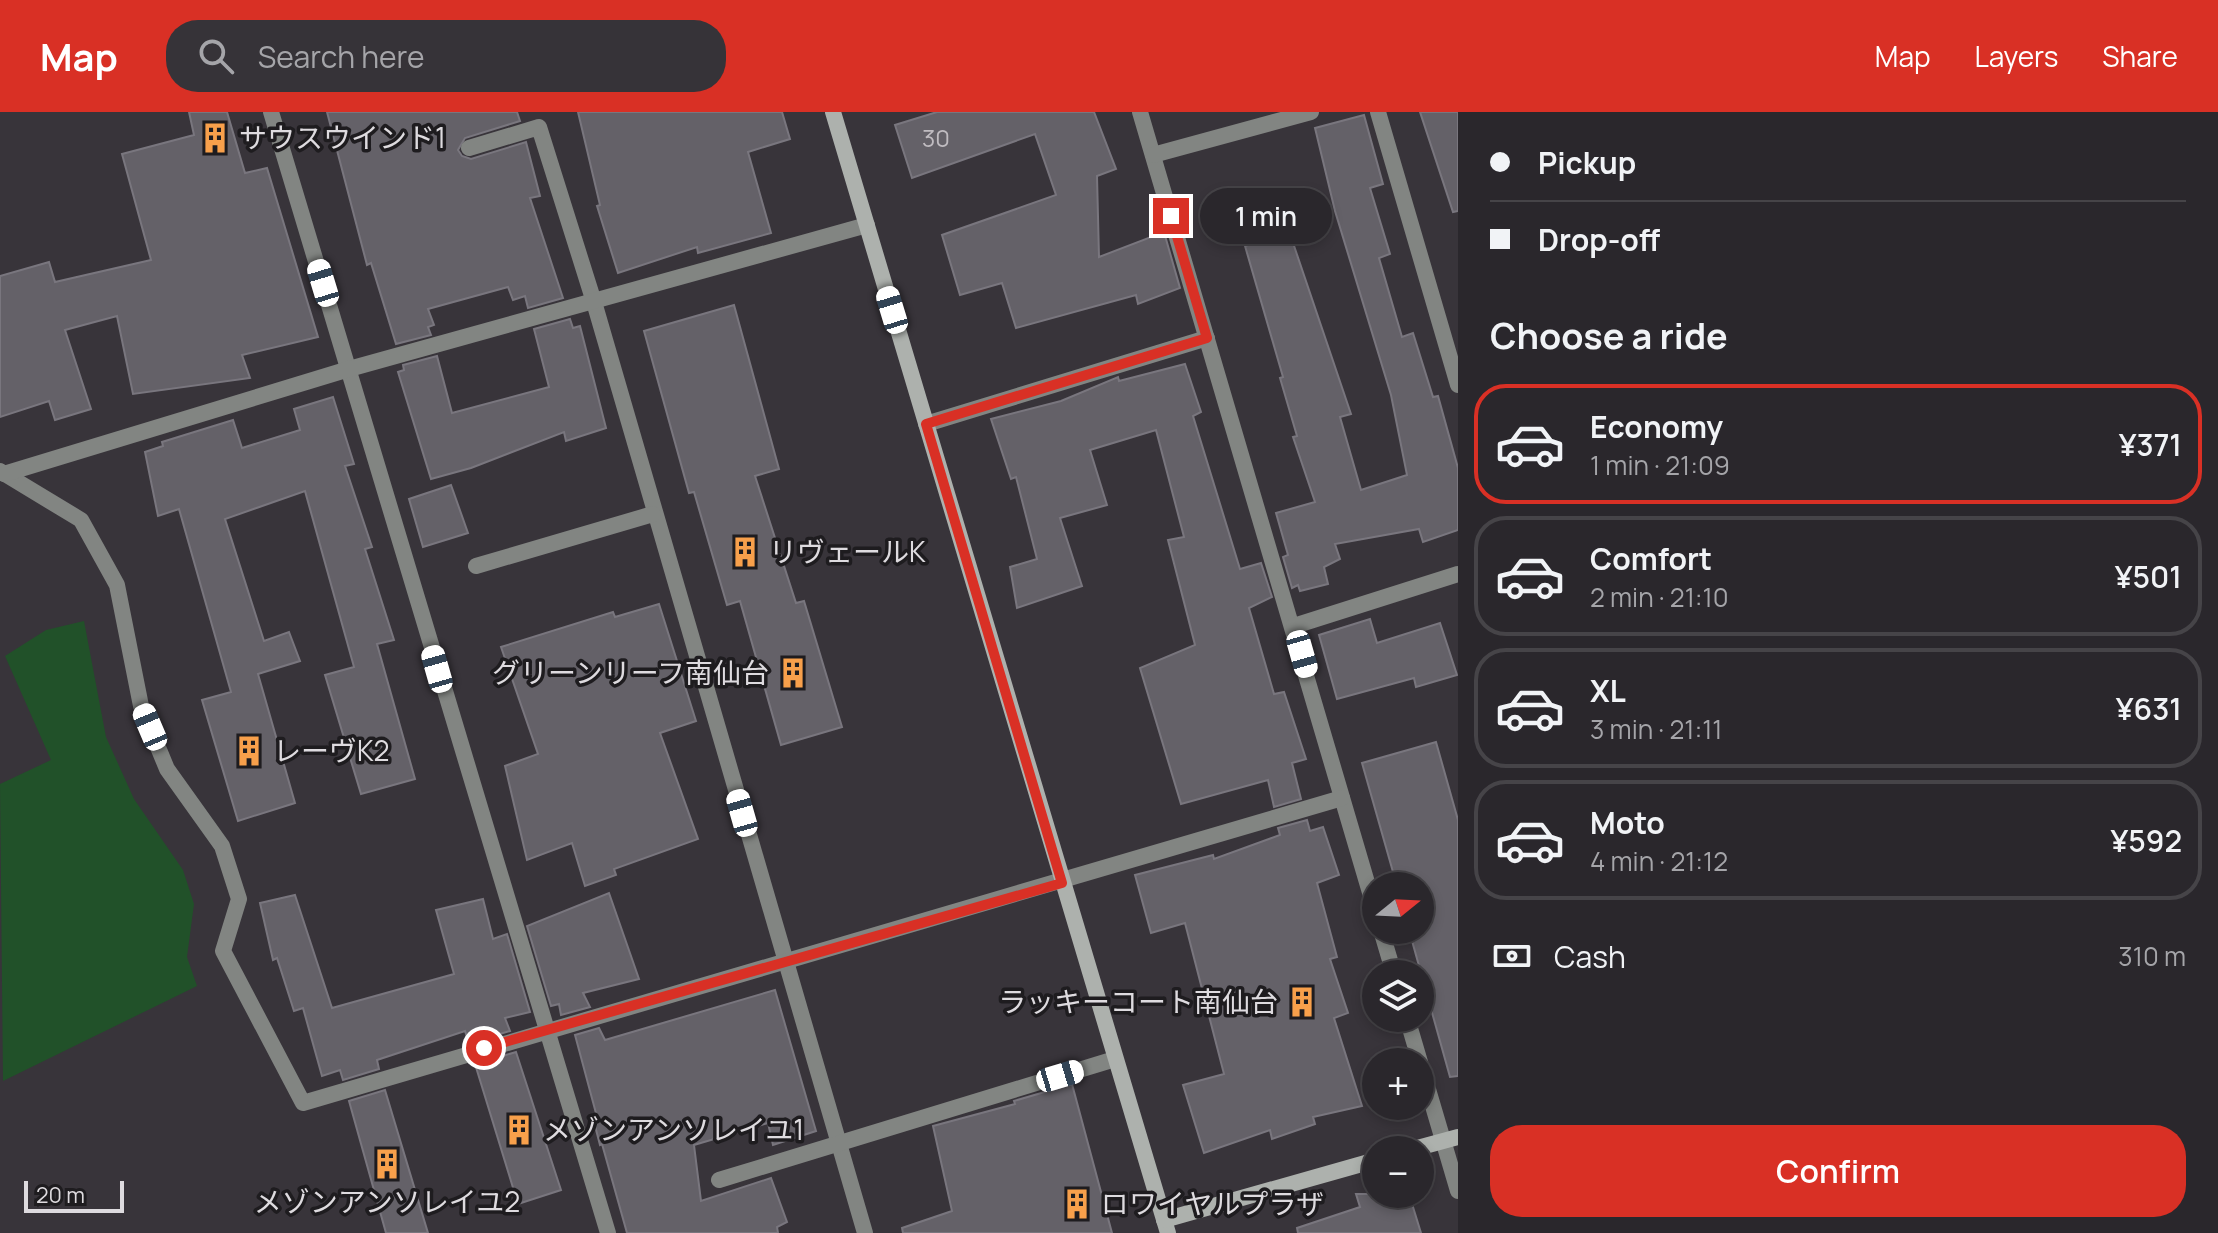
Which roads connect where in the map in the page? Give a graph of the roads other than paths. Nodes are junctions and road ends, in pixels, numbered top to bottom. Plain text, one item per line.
1 (271, 112) edge
2 (833, 112) edge
3 (1140, 112) edge
4 (1311, 112) edge
5 (1378, 112) edge
6 (469, 148) dead end
7 (1153, 155) junction
8 (867, 225) junction
9 (594, 302) junction
10 (1207, 338) junction
11 (349, 369) junction
12 (1458, 385) edge
13 (926, 424) junction
14 (2, 472) edge
15 (653, 514) junction
16 (476, 566) dead end
17 (1458, 574) edge
18 (1294, 626) junction
19 (1342, 798) junction
20 (1364, 872) edge
21 (1062, 883) junction
22 (787, 962) junction
23 (544, 1030) junction
24 (1412, 1032) edge
25 (1115, 1059) junction
26 (1451, 1139) edge
27 (840, 1144) junction
28 (1362, 1164) edge
29 (719, 1180) dead end
30 (1458, 1191) edge
31 (1166, 1226) edge
32 (608, 1233) edge
33 (865, 1233) edge

1 - 11 street
2 - 8 street
3 - 7 street
4 - 7 street
5 - 12 street
6 - 9 street
7 - 10 street
8 - 9 street
8 - 13 street
9 - 11 street
9 - 15 street
10 - 13 street
10 - 18 street
11 - 14 street
11 - 23 street
13 - 21 street
14 - 23 street
15 - 16 street
15 - 22 street
17 - 18 street
18 - 19 street
19 - 20 street
19 - 21 street
21 - 22 street
21 - 25 street
22 - 23 street
22 - 27 street
23 - 32 street
24 - 26 street
25 - 27 street
25 - 31 street
26 - 30 street
27 - 29 street
27 - 33 street
28 - 31 street

